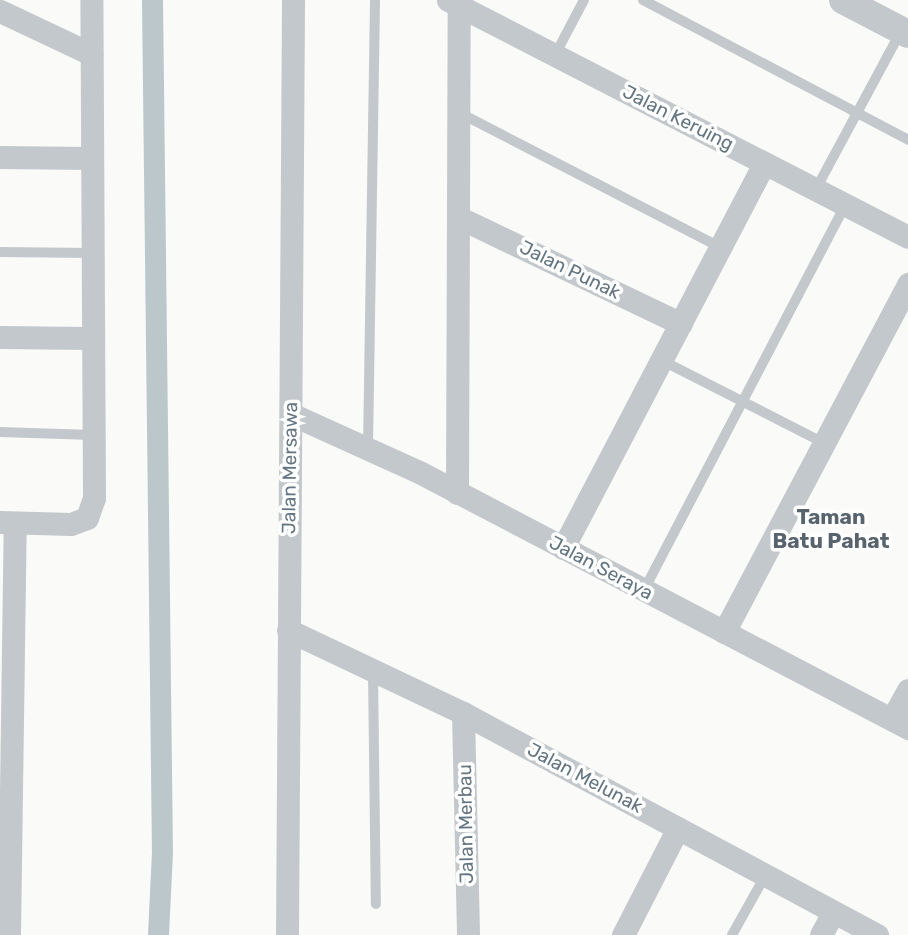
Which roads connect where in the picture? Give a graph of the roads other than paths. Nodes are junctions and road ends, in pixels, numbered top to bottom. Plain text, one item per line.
1 (92, 0) edge
2 (293, 0) edge
3 (375, 0) edge
4 (584, 0) edge
5 (643, 0) edge
6 (843, 0) edge
7 (453, 3) edge
8 (0, 10) edge
9 (904, 32) edge
10 (92, 54) junction
11 (555, 55) junction
12 (458, 112) junction
13 (858, 114) junction
14 (908, 140) edge
15 (0, 156) edge
16 (89, 158) junction
17 (764, 163) junction
18 (817, 189) junction
19 (845, 205) junction
20 (458, 217) junction
21 (908, 237) edge
22 (721, 248) junction
23 (0, 252) edge
24 (91, 253) junction
25 (908, 285) edge
26 (681, 324) junction
27 (0, 337) edge
28 (89, 338) junction
29 (663, 360) junction
30 (744, 402) junction
31 (290, 414) junction
32 (0, 432) edge
33 (93, 435) junction
34 (826, 444) junction
35 (368, 447) junction
36 (457, 493) junction
37 (8, 522) edge
38 (563, 548) junction
39 (644, 590) junction
40 (288, 630) junction
41 (724, 632) junction
42 (373, 671) junction
43 (908, 690) edge
44 (463, 713) junction
45 (900, 724) edge
46 (678, 828) junction
47 (765, 876) junction
48 (4, 895) edge
49 (376, 904) dead end
50 (833, 912) junction
51 (9, 935) edge
52 (287, 935) edge
53 (468, 935) edge
54 (623, 935) edge
55 (732, 935) edge
56 (821, 935) edge
57 (877, 935) edge

1 - 10 street
2 - 31 street, Jalan Mersawa
3 - 35 lane
4 - 11 lane
5 - 13 lane
6 - 9 street
7 - 11 street, Jalan Keruing
7 - 12 street
8 - 10 street
9 - 13 lane
10 - 16 street
11 - 17 street, Jalan Keruing
12 - 20 street
12 - 22 lane
13 - 14 lane
13 - 18 lane
15 - 16 street
16 - 24 street
17 - 18 street, Jalan Keruing
17 - 22 street
18 - 19 street, Jalan Keruing
19 - 21 street, Jalan Keruing
19 - 30 lane
20 - 26 street, Jalan Punak
20 - 36 street
22 - 26 street
23 - 24 lane
24 - 28 street
25 - 34 street
26 - 29 street
27 - 28 street
28 - 33 street
29 - 30 lane
29 - 38 street
30 - 34 lane
30 - 39 lane
31 - 35 street, Jalan Seraya
31 - 40 street, Jalan Mersawa
32 - 33 lane
33 - 37 street
34 - 41 street
35 - 36 street, Jalan Seraya
36 - 38 street, Jalan Seraya
37 - 48 street
38 - 39 street, Jalan Seraya
39 - 41 street, Jalan Seraya
40 - 42 street, Jalan Melunak
40 - 52 street, Jalan Mersawa
41 - 45 street, Jalan Seraya
42 - 44 street, Jalan Melunak
42 - 49 lane
43 - 45 street
44 - 46 street, Jalan Melunak
44 - 53 street, Jalan Merbau
46 - 47 street, Jalan Melunak
46 - 54 street
47 - 50 street, Jalan Melunak
47 - 55 lane
48 - 51 street
50 - 56 street
50 - 57 street, Jalan Melunak

